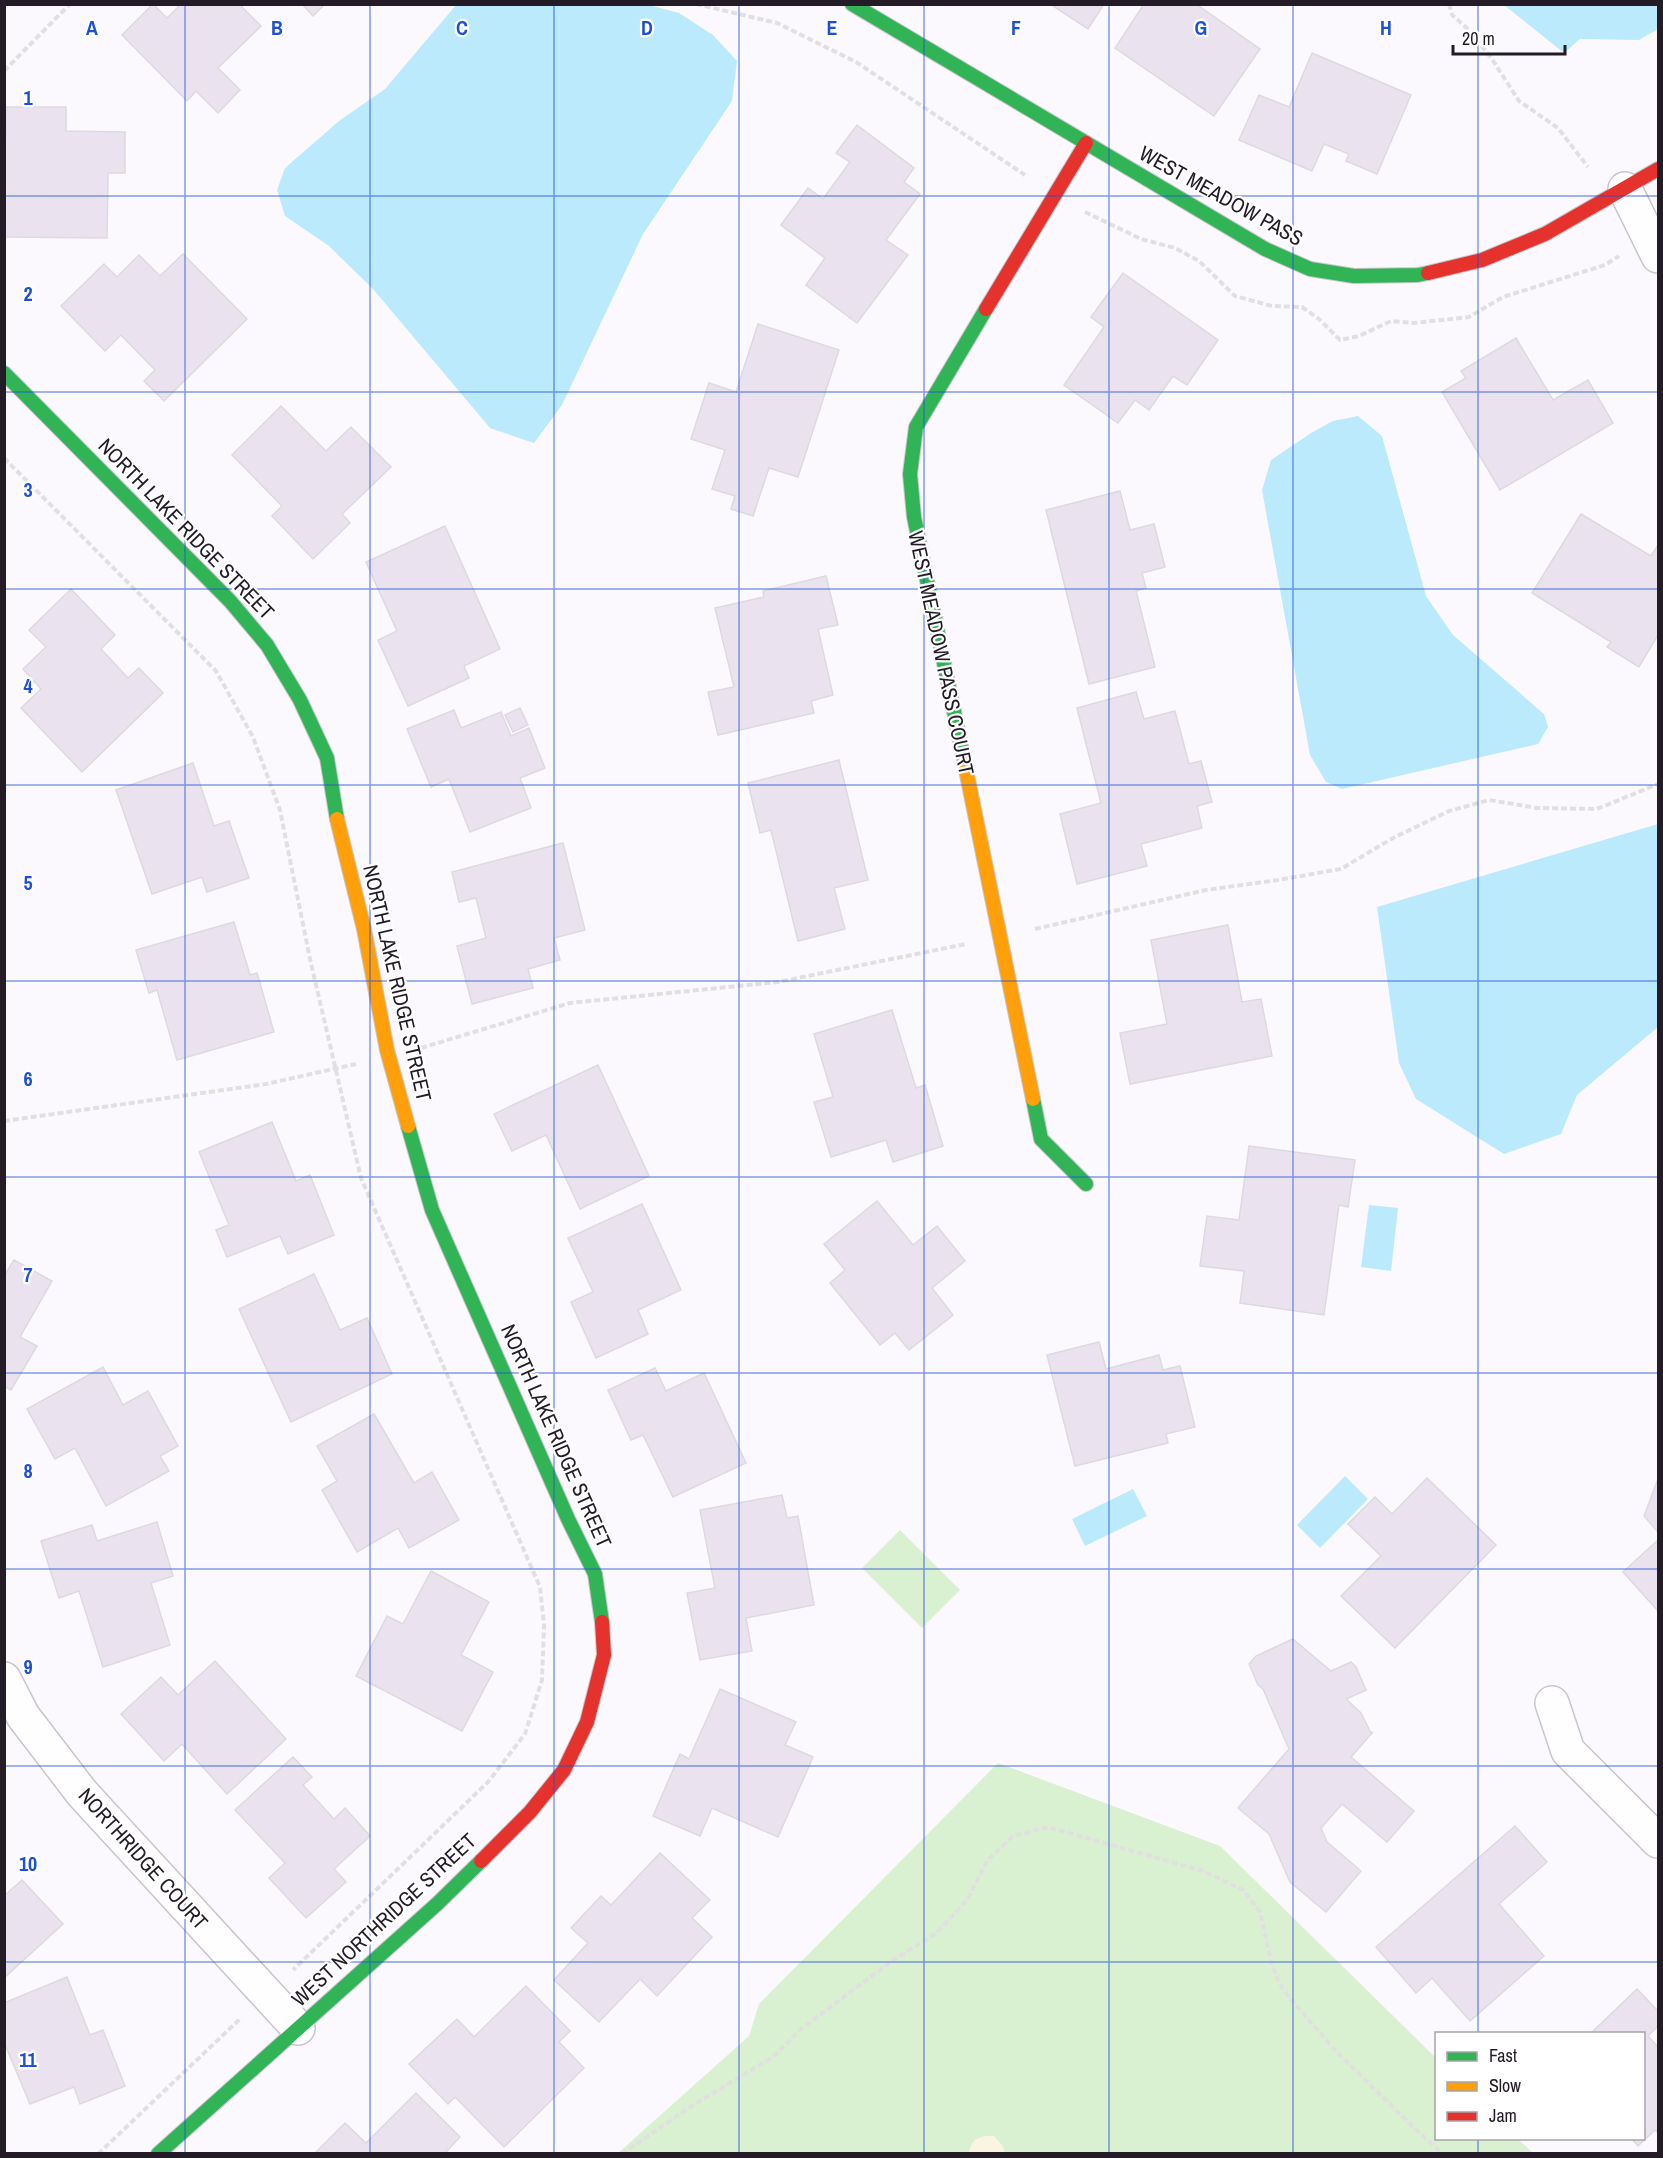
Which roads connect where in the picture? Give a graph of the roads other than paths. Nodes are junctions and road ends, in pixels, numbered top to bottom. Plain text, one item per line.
1 (852, 4) edge
2 (1086, 143) junction
3 (1659, 169) edge
4 (1625, 189) junction
5 (1659, 256) edge
6 (4, 373) edge
7 (1086, 1184) dead end
8 (4, 1679) edge
9 (596, 1687) joint
10 (1552, 1703) dead end
11 (1659, 1841) edge
12 (298, 2028) junction
13 (158, 2154) edge

1 - 2 street, WEST MEADOW PASS
2 - 4 street, WEST MEADOW PASS
2 - 7 street, WEST MEADOW PASS COURT
3 - 4 street, WEST MEADOW PASS
4 - 5 street
6 - 9 street, NORTH LAKE RIDGE STREET
8 - 12 street, NORTHRIDGE COURT
9 - 12 street, WEST NORTHRIDGE STREET
10 - 11 street
12 - 13 street, WEST NORTHRIDGE STREET

